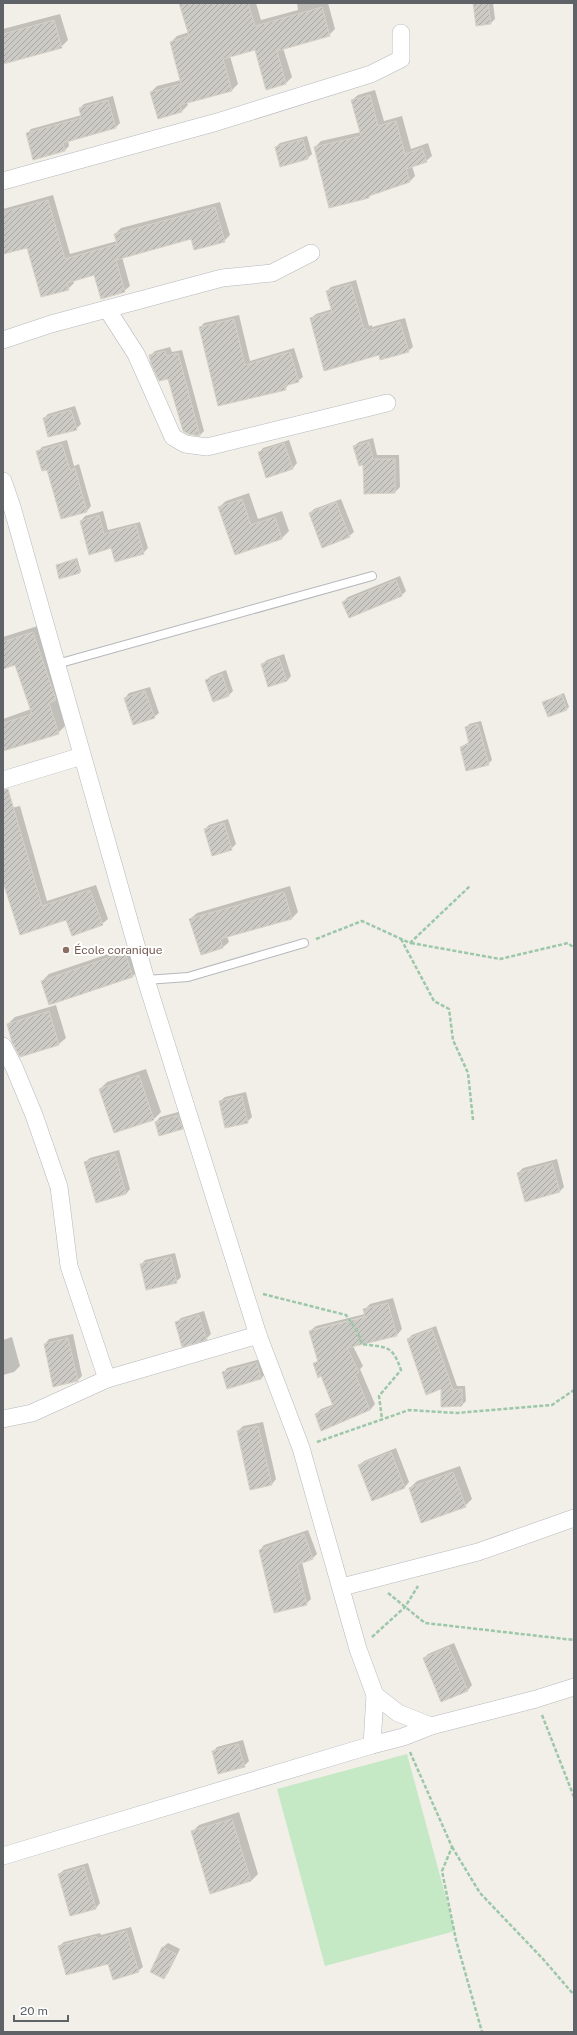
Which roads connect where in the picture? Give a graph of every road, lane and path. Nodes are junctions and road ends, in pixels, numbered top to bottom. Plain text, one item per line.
1 (401, 33) dead end
2 (3, 181) edge
3 (311, 253) dead end
4 (107, 309) junction
5 (3, 340) edge
6 (387, 403) dead end
7 (3, 481) edge
8 (8, 507) edge
9 (372, 576) dead end
10 (57, 664) junction
11 (82, 756) junction
12 (3, 780) edge
13 (470, 886) dead end
14 (401, 939) junction
15 (304, 943) joint
16 (410, 943) junction
17 (574, 948) edge
18 (146, 980) junction
19 (3, 1046) edge
20 (472, 1120) dead end
21 (243, 1289) junction
22 (258, 1335) junction
23 (107, 1378) junction
24 (574, 1390) edge
25 (3, 1419) edge
26 (382, 1419) junction
27 (301, 1448) junction
28 (574, 1518) edge
29 (432, 1564) junction
30 (372, 1580) junction
31 (342, 1587) junction
32 (405, 1607) junction
33 (574, 1640) edge
34 (358, 1649) junction
35 (574, 1687) edge
36 (375, 1695) junction
37 (536, 1699) junction
38 (431, 1726) junction
39 (403, 1737) junction
40 (372, 1745) junction
41 (574, 1797) edge
42 (452, 1847) junction
43 (3, 1856) edge
44 (574, 1995) edge
45 (482, 2032) edge

1 - 2 street
3 - 4 street
4 - 5 street
4 - 6 street
7 - 8 street
8 - 10 street
9 - 10 lane
10 - 11 street
11 - 12 street
11 - 18 street
13 - 16 path
14 - 15 path
14 - 16 path
14 - 20 path
15 - 18 lane
16 - 17 path
18 - 21 street
19 - 23 street
21 - 22 street
21 - 26 path
22 - 23 street
22 - 27 street
23 - 25 street
24 - 26 path
26 - 27 path
27 - 31 street
28 - 29 street
29 - 30 street
29 - 32 path
30 - 31 street
30 - 32 path
31 - 34 street
32 - 33 path
32 - 34 path
34 - 36 street
35 - 37 street
36 - 38 street
36 - 40 street
37 - 38 street
37 - 41 path
38 - 39 street
39 - 40 street
39 - 42 path
40 - 43 street
42 - 44 path
42 - 45 path

